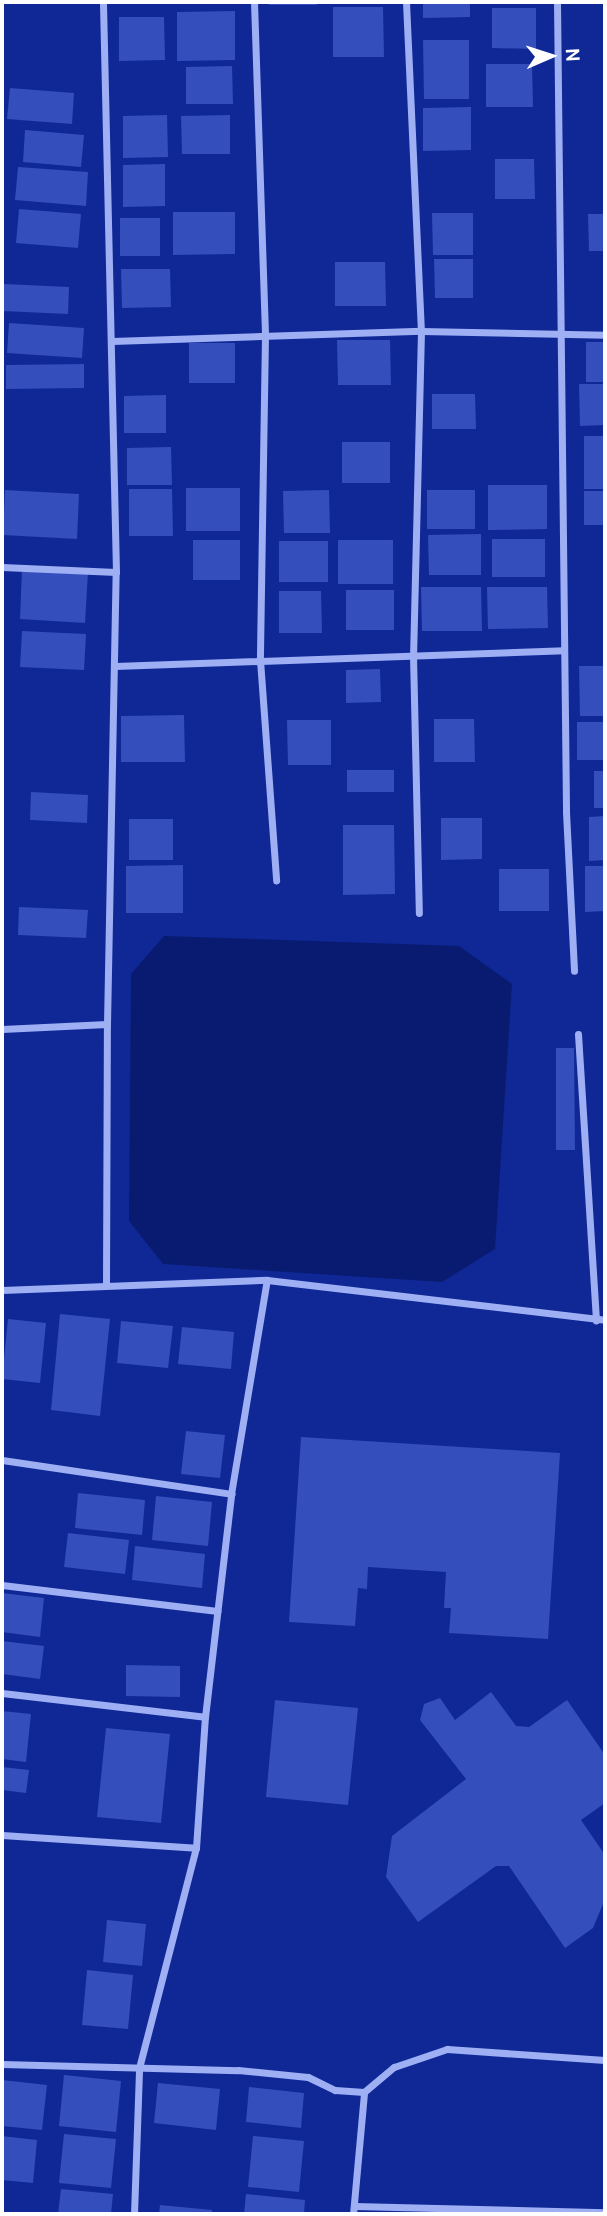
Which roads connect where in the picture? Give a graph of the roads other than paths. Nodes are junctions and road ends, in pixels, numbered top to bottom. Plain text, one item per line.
1 (103, 2) edge
2 (254, 2) edge
3 (406, 2) edge
4 (556, 2) edge
5 (421, 331) junction
6 (559, 333) junction
7 (265, 335) junction
8 (605, 335) edge
9 (113, 341) junction
10 (2, 567) edge
11 (116, 572) junction
12 (564, 650) junction
13 (413, 655) junction
14 (260, 660) junction
15 (115, 666) junction
16 (276, 880) dead end
17 (419, 913) dead end
18 (574, 971) dead end
19 (107, 1024) junction
20 (2, 1029) edge
21 (578, 1034) dead end
22 (267, 1280) junction
23 (106, 1286) junction
24 (2, 1290) edge
25 (596, 1320) junction
26 (605, 1320) edge
27 (2, 1460) edge
28 (231, 1494) junction
29 (2, 1585) edge
30 (217, 1611) junction
31 (2, 1693) edge
32 (205, 1717) junction
33 (2, 1835) edge
34 (196, 1848) junction
35 (605, 2060) edge
36 (2, 2064) edge
37 (139, 2068) junction
38 (364, 2092) junction
39 (354, 2210) edge
40 (605, 2212) edge
41 (134, 2214) edge

1 - 9 street
2 - 7 street
3 - 5 street
4 - 6 street
5 - 6 street
5 - 7 street
5 - 13 street
6 - 8 street
6 - 12 street
7 - 9 street
7 - 14 street
9 - 11 street
10 - 11 street
11 - 15 street
12 - 13 street
12 - 18 street
13 - 14 street
13 - 17 street
14 - 15 street
14 - 16 street
15 - 19 street
19 - 20 street
19 - 23 street
21 - 25 street
22 - 23 street
22 - 25 street
22 - 28 street
23 - 24 street
25 - 26 street
27 - 28 street
28 - 30 street
29 - 30 street
30 - 32 street
31 - 32 street
32 - 34 street
33 - 34 street
34 - 37 street
35 - 38 street
36 - 37 street
37 - 38 street
37 - 41 street
38 - 39 street
39 - 40 street

